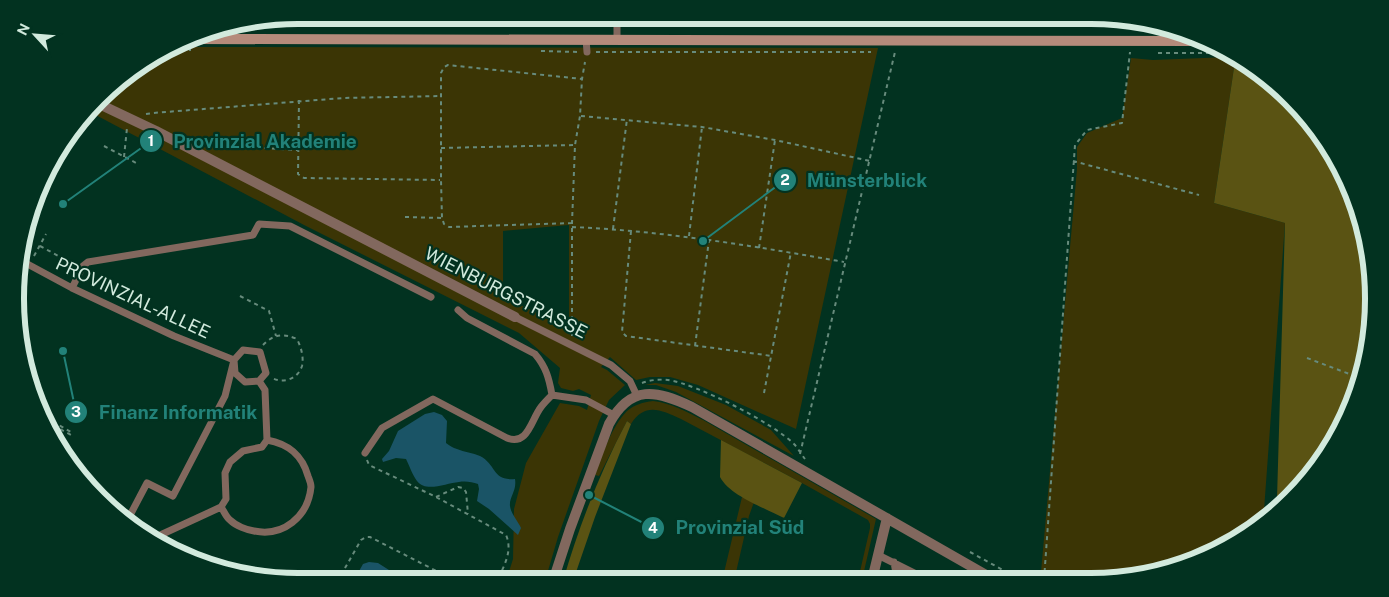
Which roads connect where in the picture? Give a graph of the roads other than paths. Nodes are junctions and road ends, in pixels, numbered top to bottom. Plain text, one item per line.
1 (617, 24) edge
2 (210, 38) edge
3 (586, 39) junction
4 (617, 39) junction
5 (1186, 41) edge
6 (586, 52) road end
7 (103, 105) edge
8 (26, 263) edge
9 (72, 288) junction
10 (431, 297) dead end
11 (458, 310) dead end
12 (514, 317) joint
13 (234, 360) junction
14 (259, 381) junction
15 (635, 391) junction
16 (552, 395) junction
17 (614, 415) junction
18 (267, 440) junction
19 (365, 453) road end
20 (221, 508) junction
21 (130, 515) edge
22 (887, 518) junction
23 (160, 535) edge
24 (878, 555) junction
25 (894, 562) junction
26 (556, 573) edge
27 (875, 573) edge
28 (896, 573) edge
29 (915, 573) edge
30 (983, 573) edge

1 - 4 lane
2 - 3 main road
3 - 4 main road
3 - 6 lane
4 - 5 main road
7 - 12 street, WIENBURGSTRASSE
8 - 9 lane, PROVINZIAL-ALLEE
9 - 10 lane
9 - 13 lane, PROVINZIAL-ALLEE
11 - 16 lane
12 - 15 lane, WIENBURGSTRASSE
13 - 14 lane
13 - 14 lane
13 - 21 lane
14 - 18 lane
15 - 17 street
15 - 22 street
16 - 17 lane
16 - 19 lane
17 - 26 street
18 - 20 lane
18 - 20 lane
20 - 23 lane
22 - 24 street
22 - 30 street
24 - 25 lane
24 - 27 street
25 - 28 lane
25 - 29 lane

